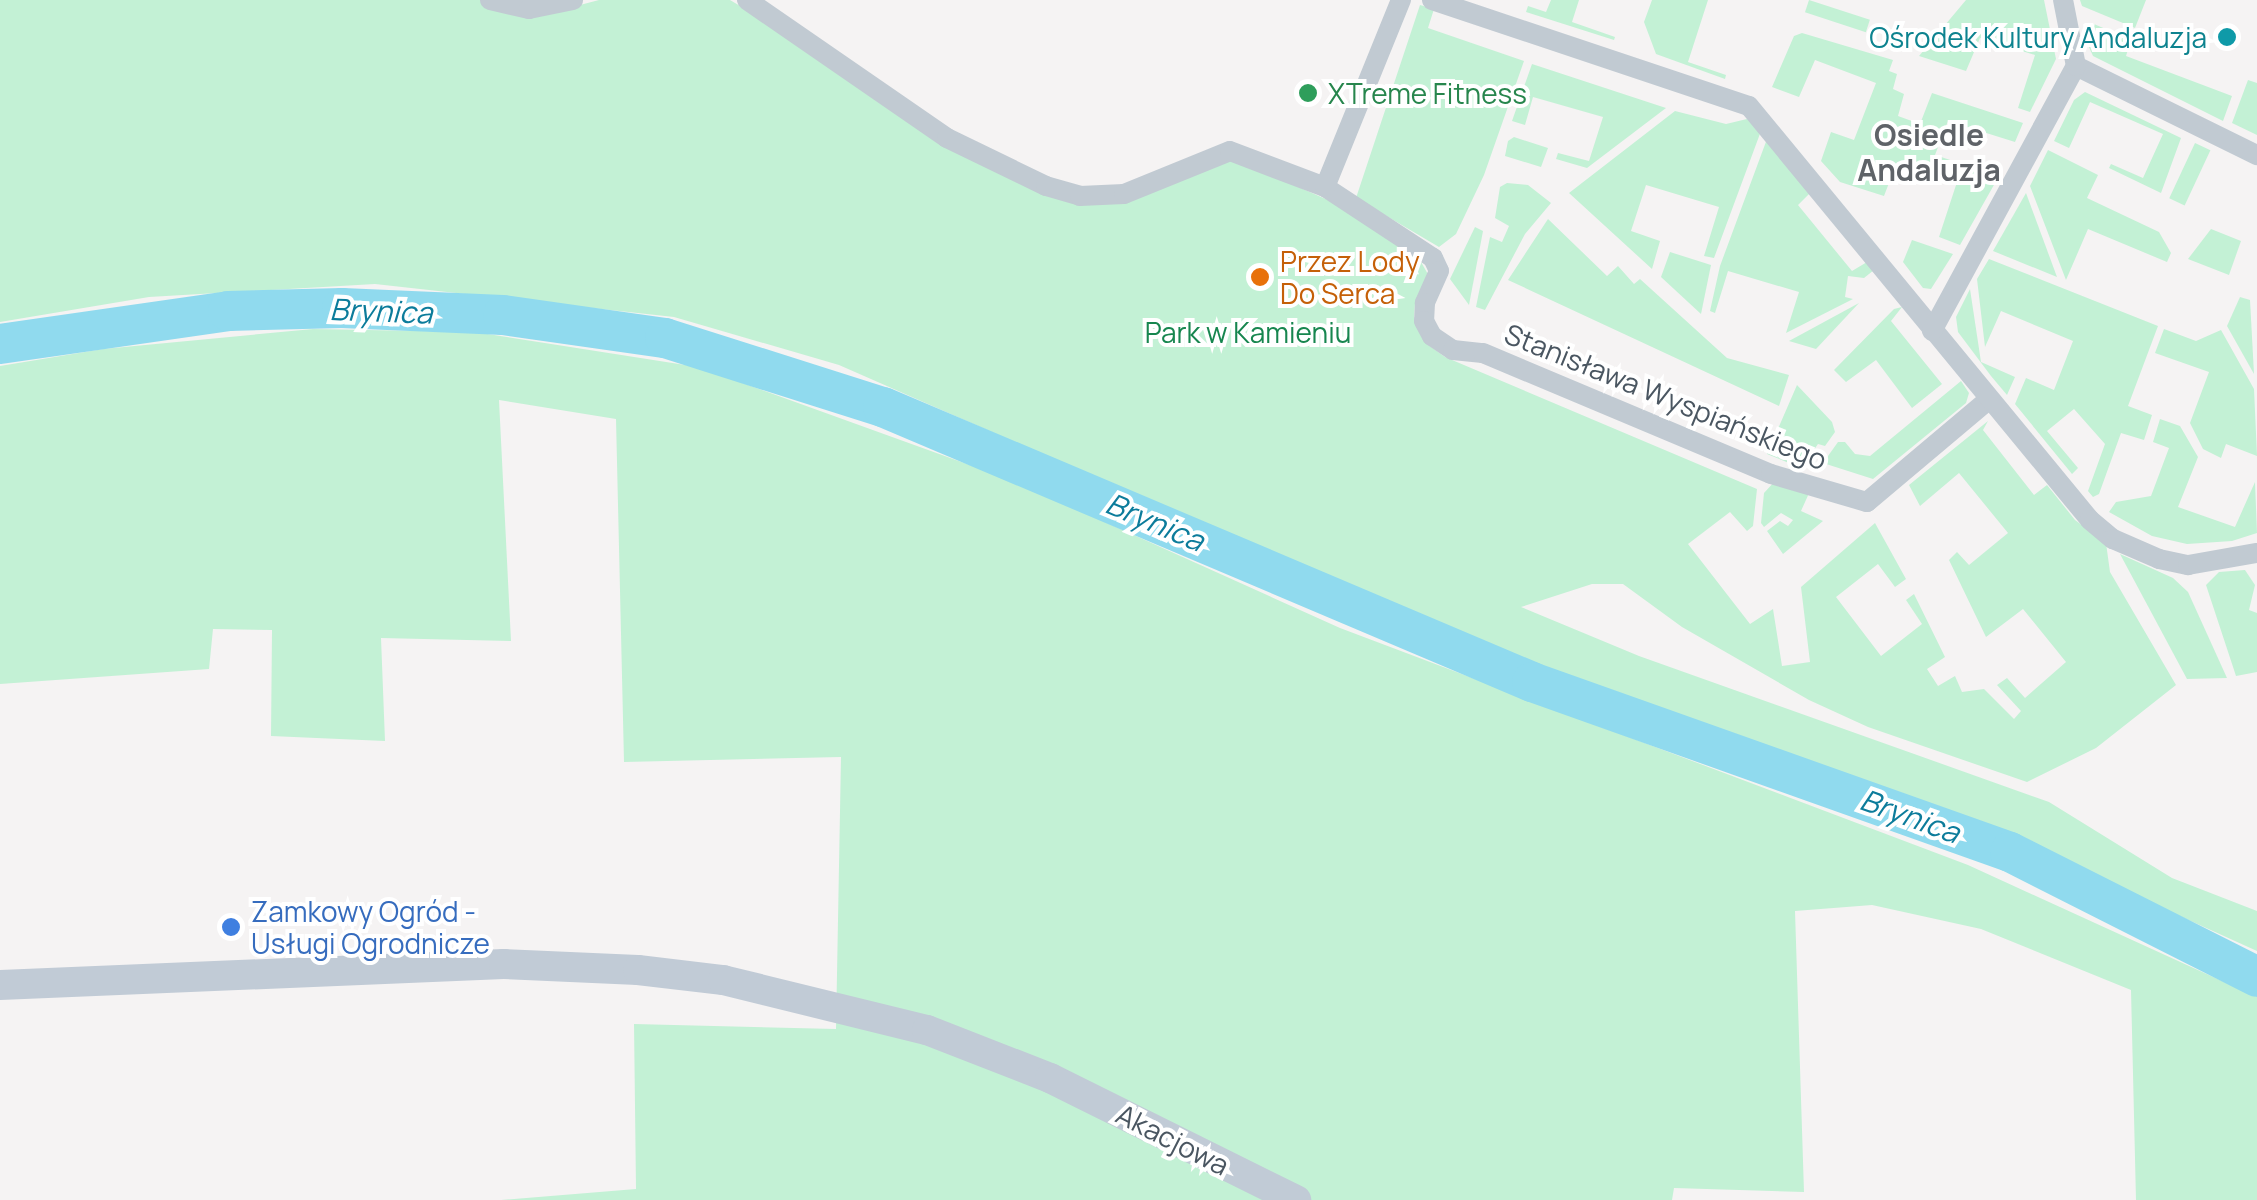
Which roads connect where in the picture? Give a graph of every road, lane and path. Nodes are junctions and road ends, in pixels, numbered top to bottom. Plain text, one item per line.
1 (490, 0) edge
2 (573, 0) edge
3 (747, 0) edge
4 (1401, 0) edge
5 (1432, 0) edge
6 (2064, 0) edge
7 (2076, 66) junction
8 (2257, 155) edge
9 (1325, 188) junction
10 (1932, 331) junction
11 (1988, 400) junction
12 (2257, 553) edge
13 (0, 985) edge
14 (1296, 1200) edge

1 - 2 street
3 - 9 street, Stanisława Wyspiańskiego
4 - 9 street
5 - 10 street
6 - 7 street
7 - 8 street
7 - 10 street
9 - 11 street, Stanisława Wyspiańskiego
10 - 11 street
11 - 12 street
13 - 14 street, Akacjowa

